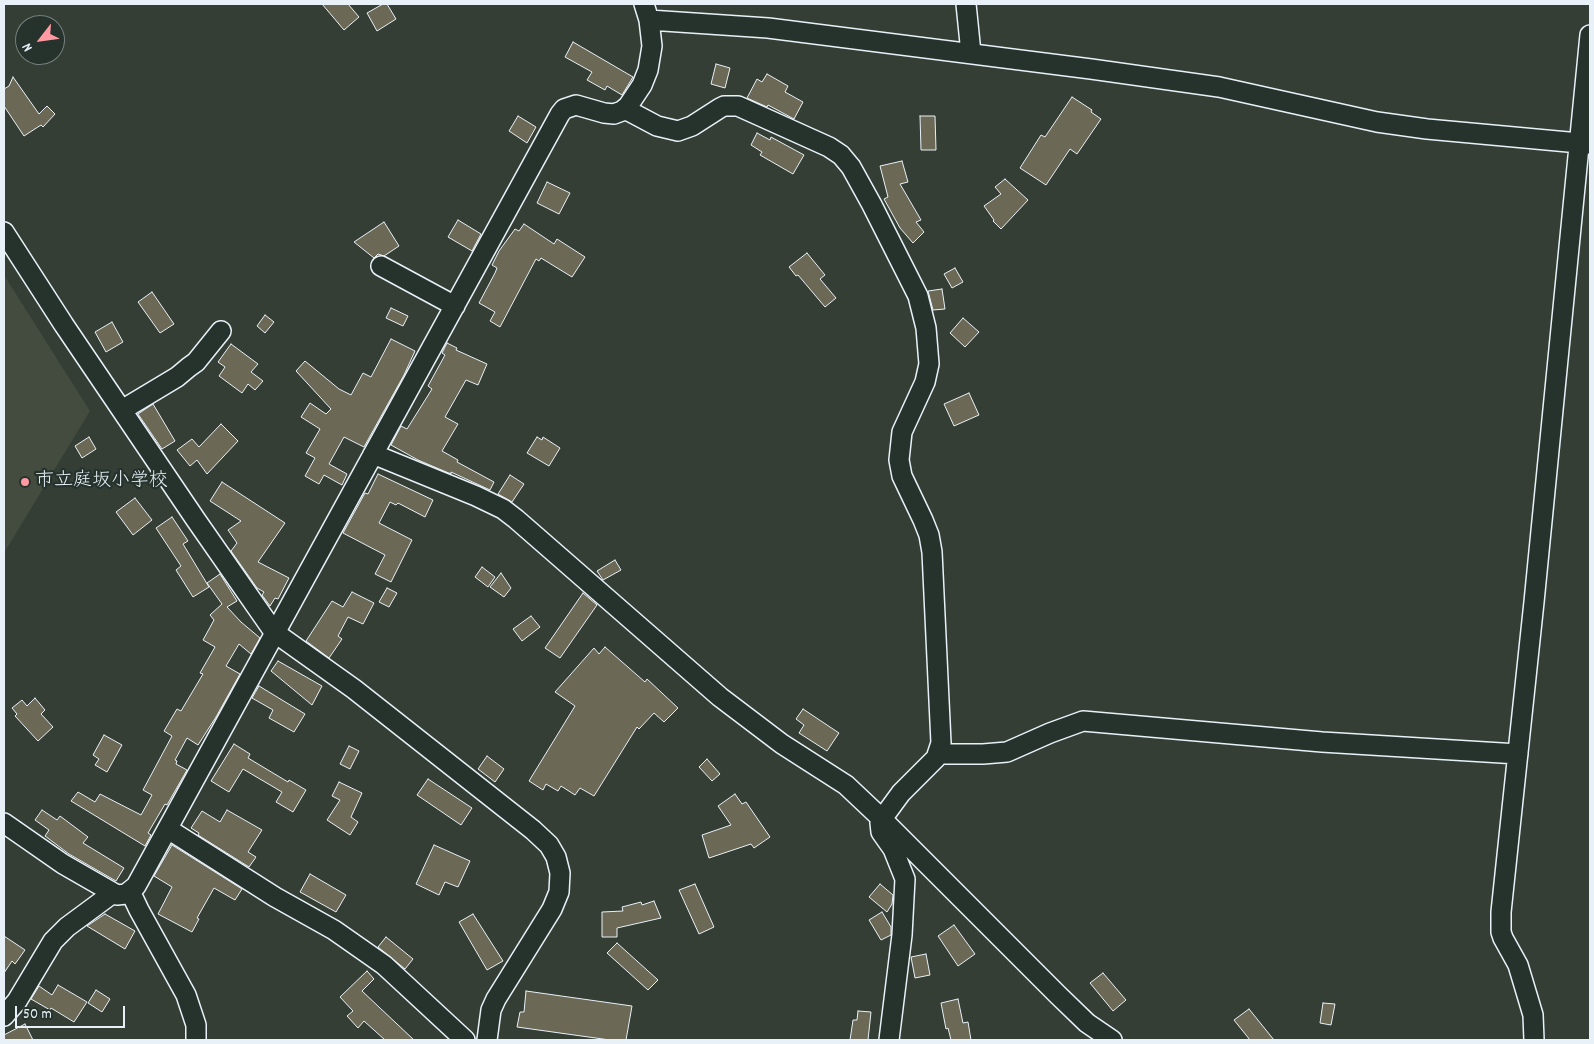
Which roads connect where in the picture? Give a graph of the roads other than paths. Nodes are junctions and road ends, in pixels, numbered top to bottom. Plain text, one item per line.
1 (966, 4) edge
2 (647, 12) edge
3 (1590, 35) edge
4 (971, 53) junction
5 (625, 109) junction
6 (1585, 144) edge
7 (4, 232) edge
8 (381, 266) dead end
9 (455, 306) junction
10 (221, 331) dead end
11 (122, 410) junction
12 (373, 454) junction
13 (274, 632) junction
14 (938, 753) junction
15 (1518, 754) junction
16 (882, 818) junction
17 (4, 823) edge
18 (168, 829) junction
19 (121, 892) junction
20 (4, 1016) edge
21 (196, 1040) edge
22 (465, 1040) edge
23 (487, 1040) edge
24 (889, 1040) edge
25 (1112, 1040) edge
26 (1534, 1040) edge

1 - 4 street
2 - 4 street
2 - 5 street
3 - 6 street
4 - 6 street
5 - 9 street
5 - 14 street
6 - 15 street
7 - 11 street
8 - 9 street
9 - 12 street
10 - 11 street
11 - 13 street
12 - 13 street
12 - 16 street
13 - 18 street
13 - 23 street
14 - 15 street
14 - 16 street
15 - 26 street
16 - 24 street
16 - 25 street
17 - 19 street
18 - 19 street
18 - 22 street
19 - 20 street
19 - 21 street

